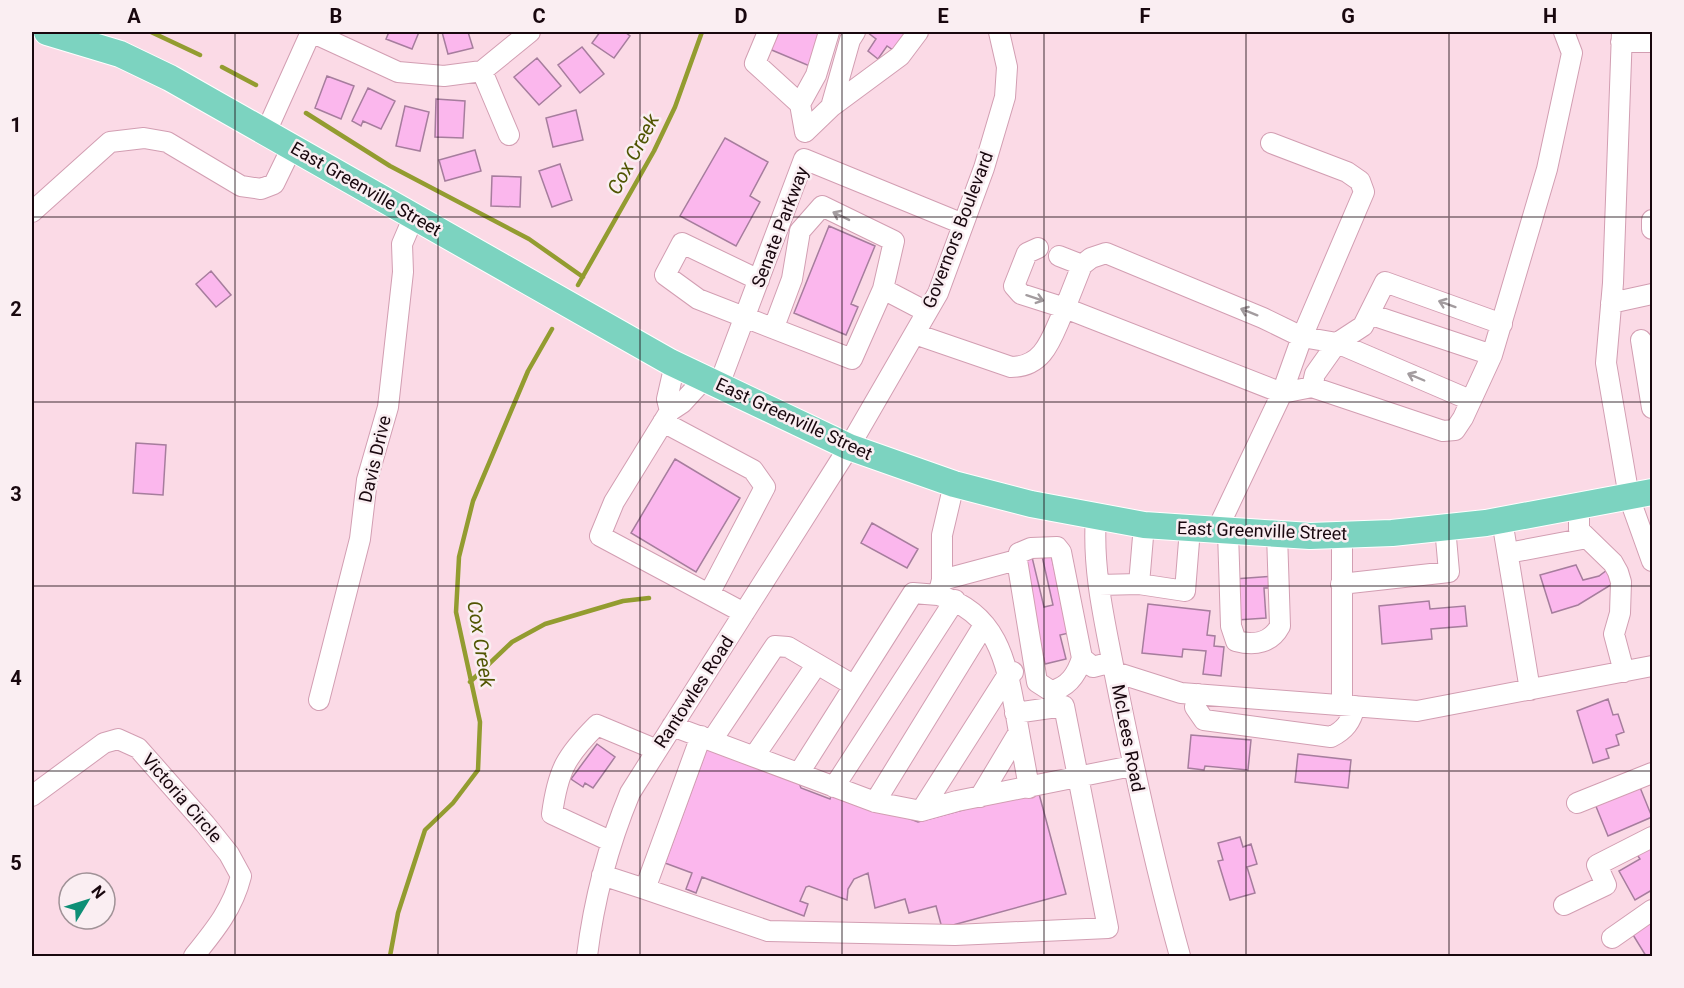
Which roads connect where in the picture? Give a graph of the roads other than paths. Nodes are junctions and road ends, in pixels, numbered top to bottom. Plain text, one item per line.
1 (47, 32) edge
2 (311, 32) edge
3 (530, 32) edge
4 (768, 32) edge
5 (829, 32) edge
6 (918, 32) edge
7 (999, 32) edge
8 (1564, 32) edge
9 (77, 35) edge
10 (852, 36) edge
11 (1621, 37) edge
12 (1653, 42) edge
13 (482, 71) junction
14 (800, 104) junction
15 (831, 107) junction
16 (266, 132) junction
17 (509, 135) dead end
18 (1271, 143) dead end
19 (292, 147) junction
20 (32, 212) edge
21 (414, 216) junction
22 (1653, 220) edge
23 (963, 224) junction
24 (1652, 229) edge
25 (1038, 248) dead end
26 (1059, 256) dead end
27 (1082, 266) junction
28 (759, 280) junction
29 (883, 289) junction
30 (1653, 294) edge
31 (1611, 303) junction
32 (1065, 308) junction
33 (927, 312) junction
34 (1369, 314) junction
35 (745, 319) junction
36 (1502, 324) junction
37 (774, 327) junction
38 (915, 333) junction
39 (1302, 338) junction
40 (1647, 340) edge
41 (1337, 343) junction
42 (1608, 344) junction
43 (1492, 355) junction
44 (675, 364) junction
45 (712, 382) junction
46 (1312, 387) junction
47 (1282, 393) junction
48 (1470, 400) junction
49 (1653, 408) edge
50 (666, 416) junction
51 (849, 447) junction
52 (954, 484) junction
53 (1641, 494) edge
54 (1579, 506) junction
55 (1096, 516) junction
56 (1502, 520) junction
57 (1144, 525) junction
58 (1445, 527) junction
59 (1190, 529) junction
60 (1222, 532) junction
61 (1277, 534) junction
62 (1341, 536) junction
63 (1587, 538) junction
64 (1508, 553) junction
65 (1017, 560) junction
66 (1653, 561) edge
67 (1138, 584) junction
68 (1341, 584) junction
69 (1099, 585) junction
70 (945, 592) junction
71 (708, 594) junction
72 (744, 613) junction
73 (984, 625) junction
74 (1082, 658) junction
75 (817, 664) junction
76 (1653, 666) edge
77 (1113, 667) junction
78 (1035, 670) junction
79 (1624, 672) junction
80 (1009, 673) junction
81 (853, 685) junction
82 (1530, 690) junction
83 (1198, 694) junction
84 (319, 700) dead end
85 (1348, 706) junction
86 (1015, 712) junction
87 (672, 726) junction
88 (1019, 732) junction
89 (706, 738) junction
90 (657, 750) junction
91 (755, 755) junction
92 (1132, 766) junction
93 (799, 773) junction
94 (1653, 773) edge
95 (1079, 778) junction
96 (834, 787) junction
97 (1029, 788) junction
98 (32, 796) edge
99 (980, 797) junction
100 (875, 802) junction
101 (1577, 802) dead end
102 (921, 811) junction
103 (1653, 837) edge
104 (610, 841) junction
105 (602, 875) junction
106 (645, 889) junction
107 (1564, 905) dead end
108 (1653, 910) edge
109 (1612, 938) dead end
110 (194, 957) edge
111 (587, 957) edge
112 (1180, 957) edge

1 - 9 main road, East Greenville Street
2 - 13 street
2 - 16 street
3 - 13 street
4 - 14 street
5 - 14 street
6 - 15 street
7 - 23 street, Governors Boulevard
8 - 36 street
9 - 16 main road, East Greenville Street
10 - 15 street
11 - 12 street
11 - 31 street
13 - 17 street
14 - 15 street
16 - 19 main road, East Greenville Street
18 - 39 street
19 - 20 street
19 - 21 main road, East Greenville Street
21 - 44 main road, East Greenville Street
21 - 84 street, Davis Drive
22 - 24 street
23 - 28 street, Senate Parkway
23 - 33 street, Governors Boulevard
25 -> 32 street
26 - 27 street
27 - 32 street
39 -> 27 street
28 - 35 street, Senate Parkway
28 - 35 street
29 - 33 street
29 - 37 street
29 -> 37 street
30 - 31 street
31 - 42 street
32 - 38 street
32 - 47 street
33 - 38 street, Governors Boulevard
36 -> 34 street
34 - 41 street
34 - 43 street
35 - 37 street
35 - 45 street, Senate Parkway
36 - 43 street
38 - 51 street, Governors Boulevard
39 - 41 street
39 - 47 street
40 - 42 street
40 - 49 street
41 - 46 street
48 -> 41 street
42 - 53 street
43 - 48 street
44 - 45 main road, East Greenville Street
44 - 50 street
45 - 50 street
45 - 51 main road, East Greenville Street
46 - 47 street
46 - 48 street
47 - 60 street
50 - 71 street
50 - 71 street
51 - 52 main road, East Greenville Street
51 - 72 street, Rantowles Road
52 - 55 main road, East Greenville Street
52 - 70 street
53 - 54 main road, East Greenville Street
53 - 66 street
54 - 56 main road, East Greenville Street
54 - 63 street
55 - 57 main road, East Greenville Street
55 - 69 street, McLees Road
56 - 58 main road, East Greenville Street
56 - 64 street
57 - 59 main road, East Greenville Street
57 - 67 street
58 - 62 main road, East Greenville Street
58 - 68 street
59 - 60 main road, East Greenville Street
59 - 67 street
60 - 61 main road, East Greenville Street
60 - 61 street
61 - 62 main road, East Greenville Street
62 - 68 street
63 - 64 street
63 - 79 street
64 - 82 street
65 - 70 street
65 - 74 street
65 - 78 street
67 - 69 street
68 - 85 street
69 - 77 street, McLees Road
70 - 73 street
70 - 81 street
70 - 96 street
71 - 72 street
72 - 87 street, Rantowles Road
73 - 80 street
73 - 100 street
74 - 77 street
74 - 78 street
75 - 81 street
75 - 89 street
75 - 91 street
76 - 79 street
77 - 83 street
77 - 92 street, McLees Road
78 - 80 street
79 - 82 street
80 - 86 street
80 - 102 street
81 - 93 street
82 - 85 street
83 - 85 street
83 - 85 street
86 - 88 street
86 - 95 street
87 - 89 street
87 - 90 street, Rantowles Road
88 - 97 street
88 - 99 street
89 - 91 street
89 - 106 street
90 - 104 street, Rantowles Road
90 - 104 street
91 - 93 street
92 - 95 street
92 - 112 street, McLees Road
93 - 96 street
94 - 101 street
95 - 97 street
95 - 106 street
96 - 100 street
97 - 99 street
98 - 110 street, Victoria Circle
99 - 102 street
100 - 102 street
103 - 107 street
104 - 105 street, Rantowles Road
105 - 106 street
105 - 111 street, Rantowles Road
108 - 109 street

